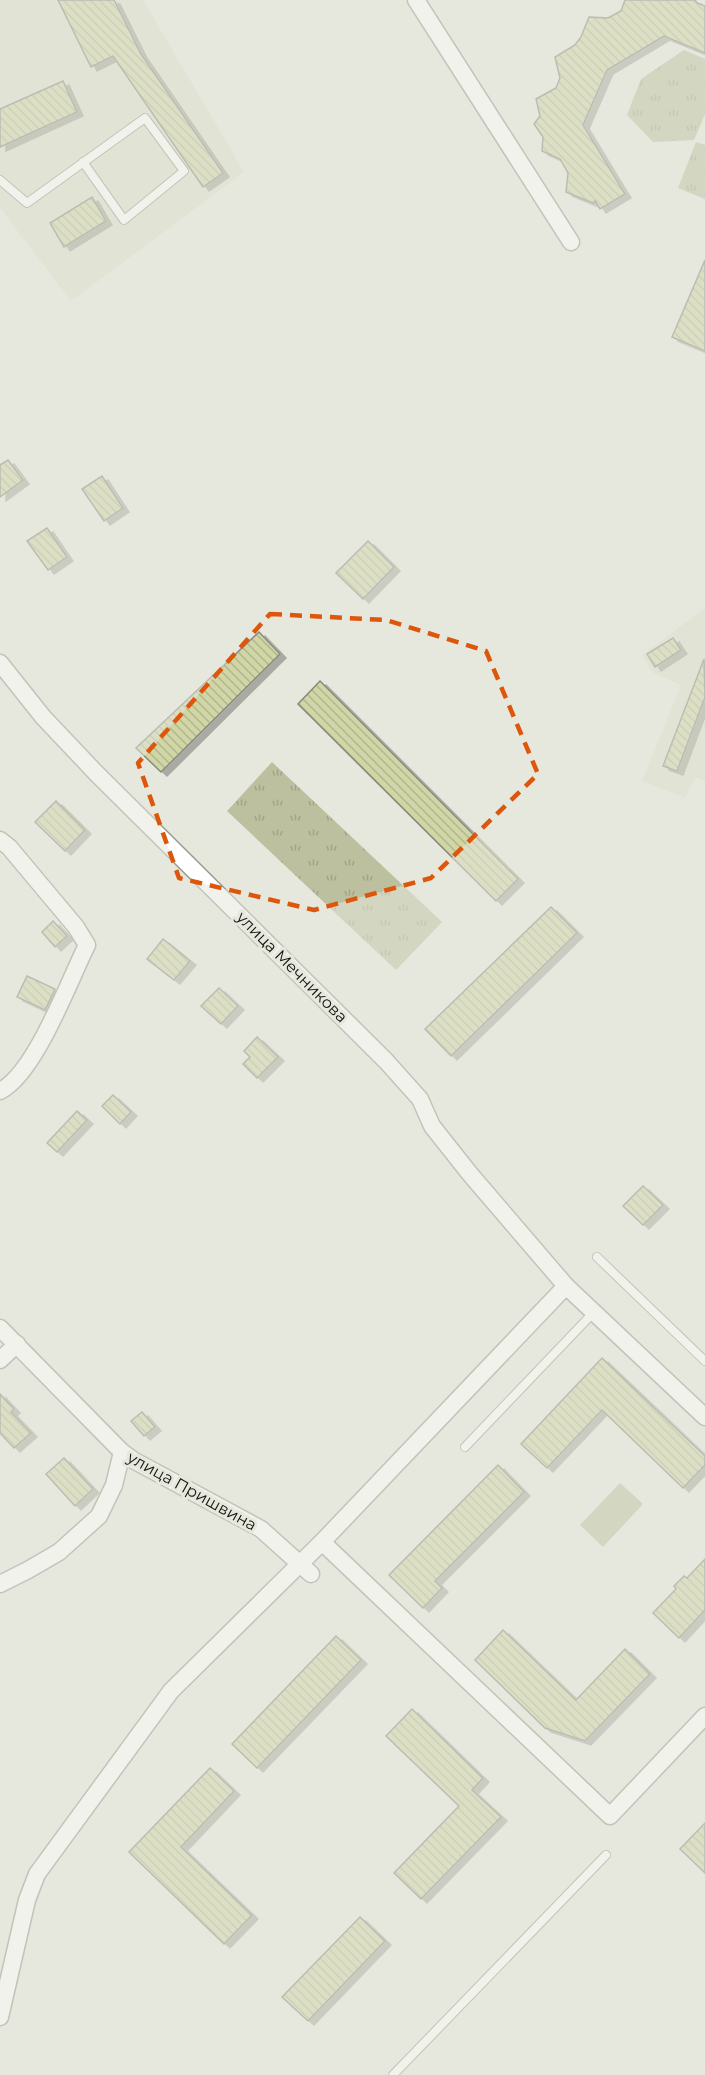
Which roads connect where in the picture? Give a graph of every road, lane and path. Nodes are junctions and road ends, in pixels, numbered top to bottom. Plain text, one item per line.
1 (416, 0) edge
2 (83, 162) junction
3 (0, 180) edge
4 (571, 242) dead end
5 (0, 663) edge
6 (0, 840) edge
7 (0, 1091) edge
8 (597, 1257) dead end
9 (566, 1286) junction
10 (594, 1312) junction
11 (0, 1328) edge
12 (17, 1344) junction
13 (0, 1360) edge
14 (705, 1361) edge
15 (705, 1417) edge
16 (465, 1447) dead end
17 (122, 1452) junction
18 (322, 1542) junction
19 (305, 1569) junction
20 (0, 1584) edge
21 (705, 1716) edge
22 (606, 1856) dead end
23 (0, 2018) edge
24 (393, 2075) edge

1 - 4 street
2 - 2 lane
2 - 3 lane
5 - 9 street, улица Мечникова
6 - 7 street
8 - 14 lane
9 - 10 street, улица Мечникова
9 - 18 street
10 - 15 street, улица Мечникова
10 - 16 lane
11 - 12 street, улица Пришвина
12 - 13 street
12 - 17 street, улица Пришвина
17 - 19 street, улица Пришвина
17 - 20 street
18 - 19 street
18 - 21 street
19 - 23 street
22 - 24 lane

